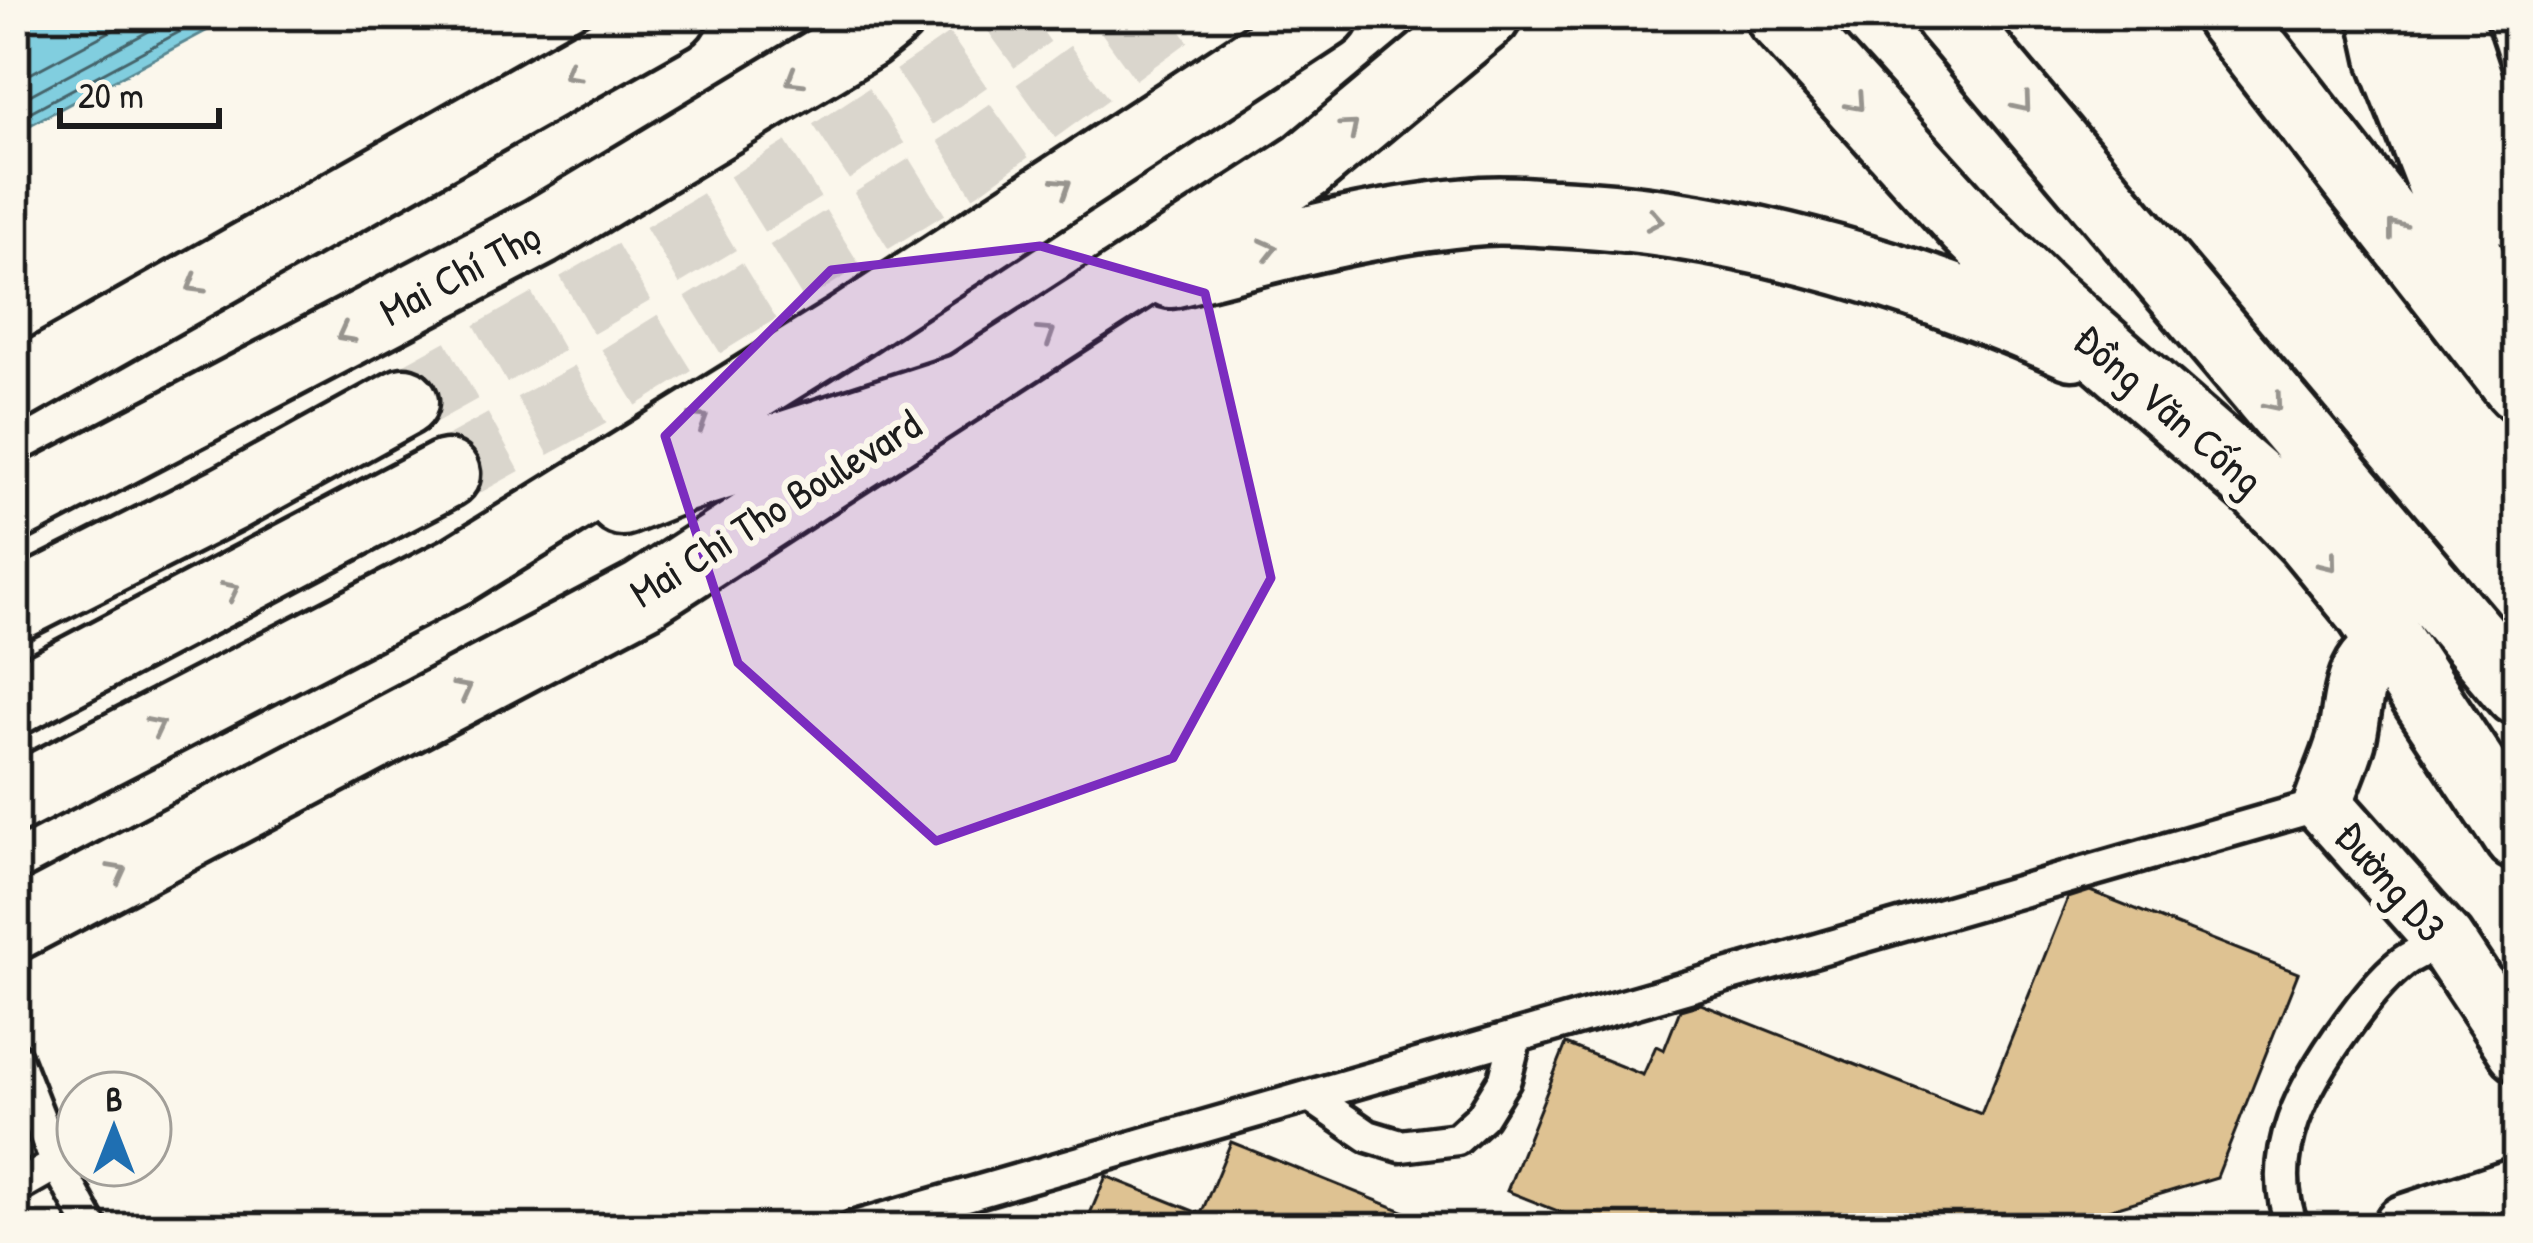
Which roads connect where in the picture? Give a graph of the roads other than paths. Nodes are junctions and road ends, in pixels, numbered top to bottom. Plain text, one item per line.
1 (673, 15) edge
2 (891, 15) edge
3 (1325, 15) edge
4 (1487, 15) edge
5 (1778, 15) edge
6 (1947, 15) edge
7 (2228, 15) edge
8 (2383, 15) edge
9 (2447, 15) edge
10 (2518, 214) edge
11 (1115, 289) junction
12 (2122, 368) junction
13 (2518, 383) edge
14 (15, 387) edge
15 (965, 387) junction
16 (404, 402) tunnel mouth
17 (446, 474) tunnel mouth
18 (15, 507) edge
19 (458, 569) junction
20 (15, 608) edge
21 (2393, 646) junction
22 (2518, 692) edge
23 (15, 701) edge
24 (15, 799) edge
25 (2323, 804) junction
26 (2518, 836) edge
27 (15, 926) edge
28 (2445, 941) junction
29 (1516, 1037) junction
30 (2518, 1051) edge
31 (15, 1057) edge
32 (1310, 1096) junction
33 (54, 1156) edge
34 (54, 1166) edge
35 (15, 1188) edge
36 (71, 1189) edge
37 (2518, 1191) edge
38 (92, 1228) edge
39 (852, 1228) edge
40 (2293, 1228) edge
41 (2407, 1228) edge

1 -> 14 main road
2 -> 18 main road, Mai Chí Thọ
19 -> 3 main road
11 -> 4 main road, Mai Chi Tho Boulevard
5 -> 12 main road, Đồng Văn Cống
6 -> 22 main road
13 -> 7 main road
8 - 13 main road
9 - 10 main road
11 -> 12 main road
15 -> 11 main road, Mai Chi Tho Boulevard
12 -> 21 main road, Đồng Văn Cống
15 - 19 main road
27 -> 15 main road, Mai Chi Tho Boulevard
16 - 20 main road
23 -> 17 main road
24 -> 19 main road
21 - 25 street, Đường D3
21 - 26 main road, Đồng Văn Cống
25 - 28 street, Đường D3
25 - 29 lane
28 - 30 street, Đường D3
28 - 40 lane
29 - 32 lane
29 - 32 lane
31 - 33 lane
32 - 39 lane
34 - 35 lane
36 - 38 lane
37 - 41 main road

